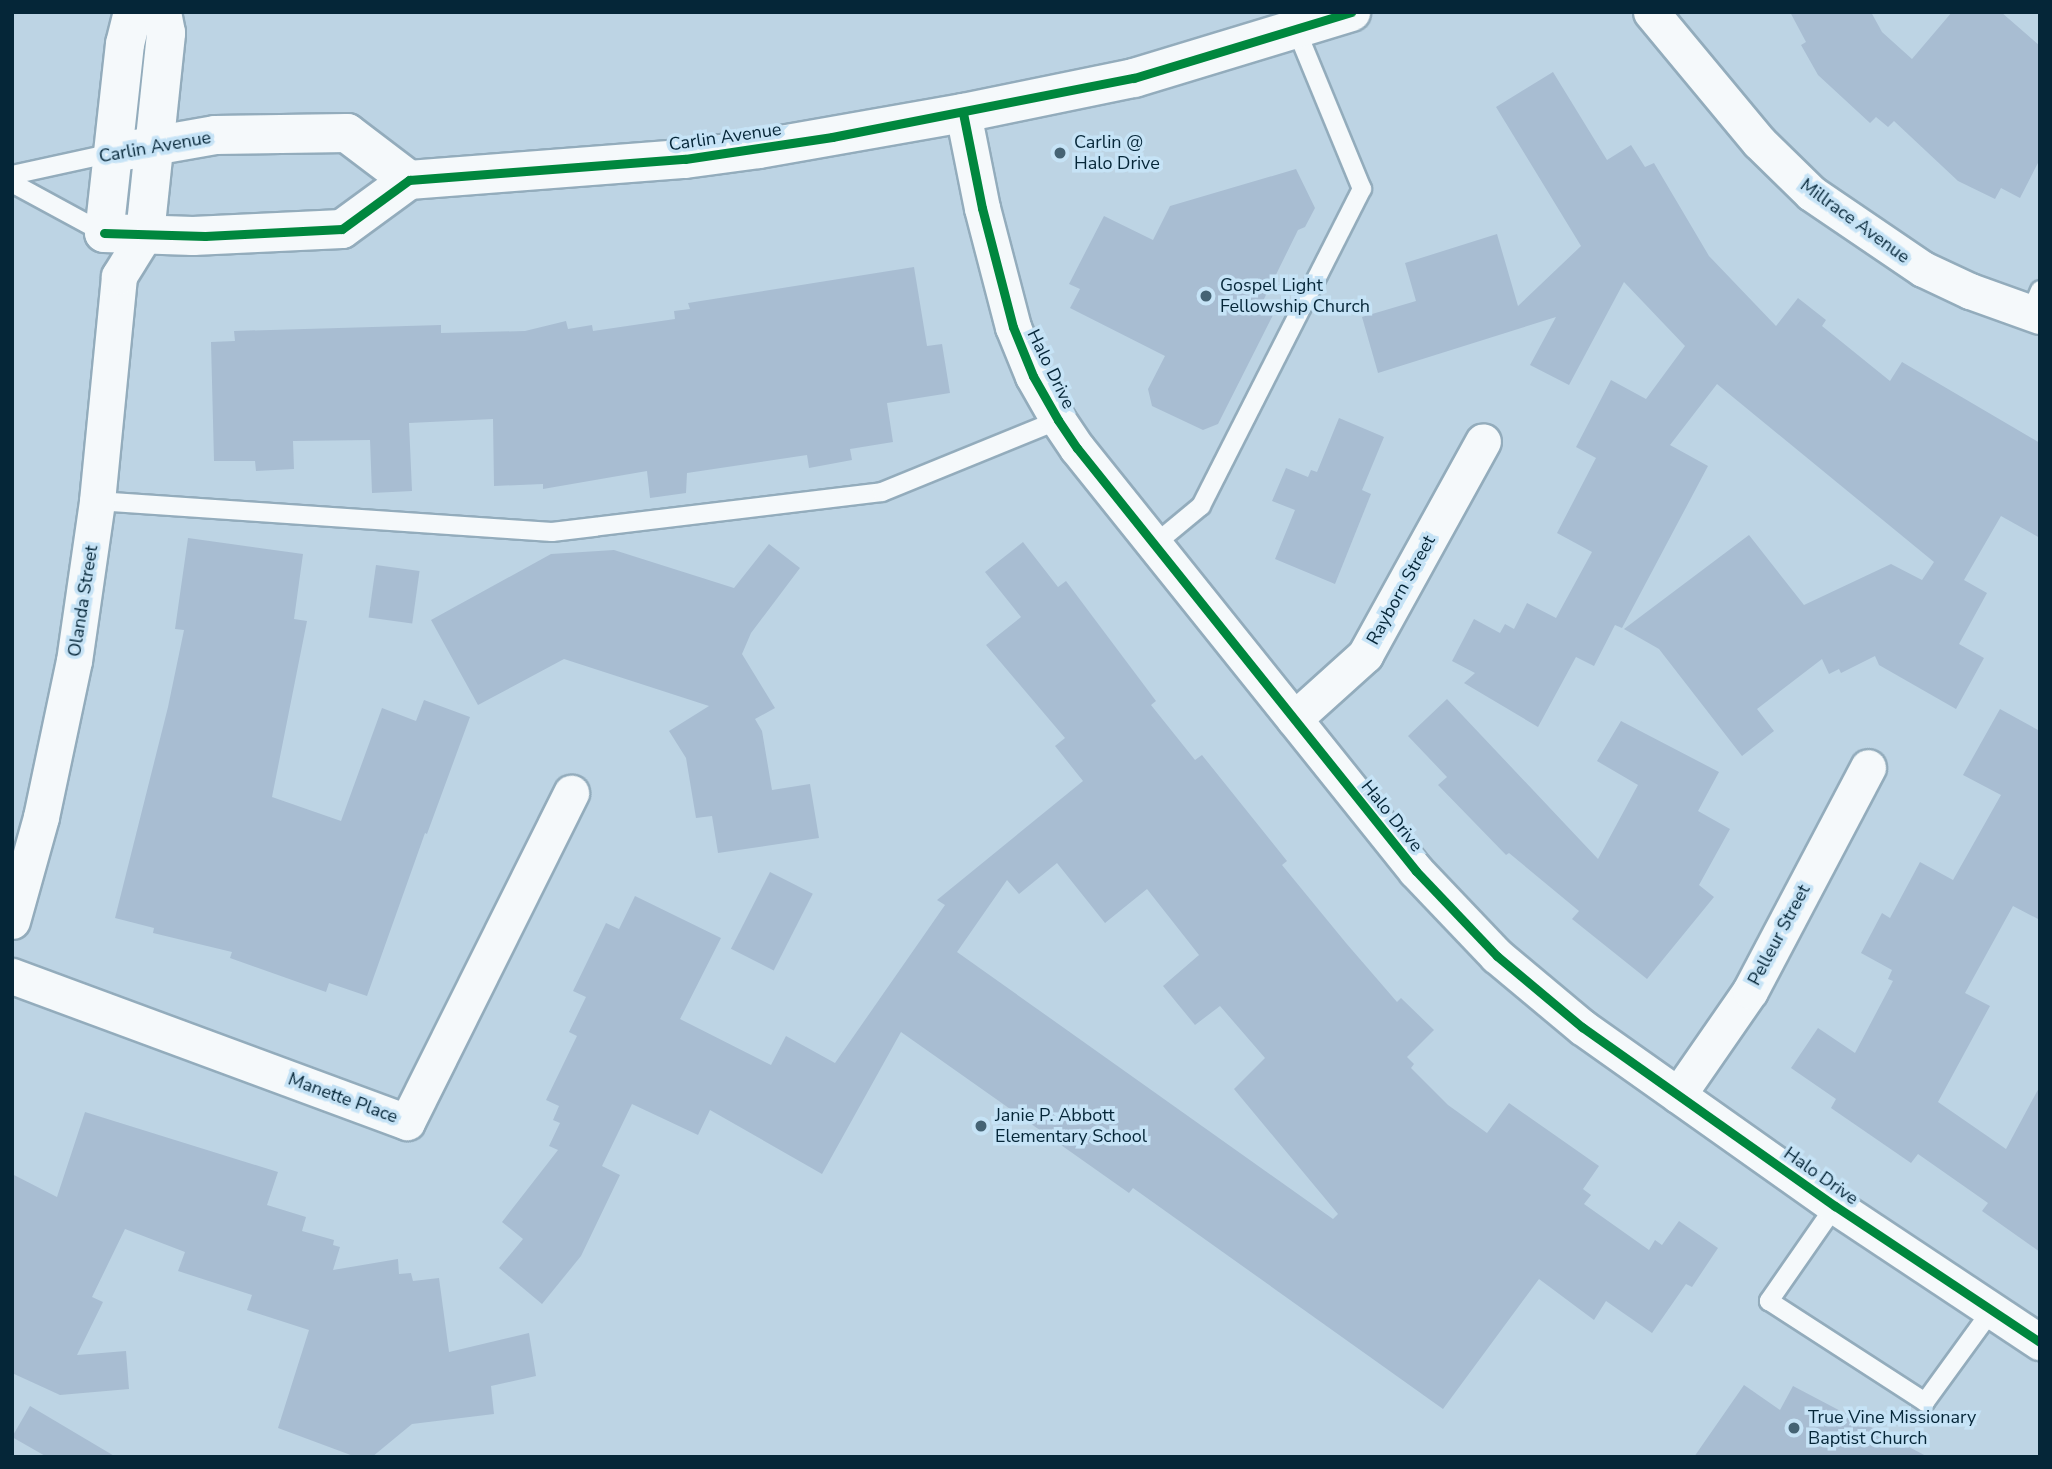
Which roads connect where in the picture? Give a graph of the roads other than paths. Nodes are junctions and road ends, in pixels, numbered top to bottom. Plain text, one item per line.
1 (133, 12) edge
2 (162, 12) edge
3 (1351, 12) edge
4 (1651, 12) edge
5 (1297, 31) junction
6 (963, 113) junction
7 (154, 146) junction
8 (113, 153) junction
9 (12, 175) edge
10 (409, 180) junction
11 (12, 183) edge
12 (104, 233) junction
13 (145, 234) junction
14 (119, 276) junction
15 (2037, 307) edge
16 (1058, 420) junction
17 (1483, 441) dead end
18 (97, 501) junction
19 (1154, 544) junction
20 (1294, 719) junction
21 (1868, 767) dead end
22 (571, 793) dead end
23 (12, 921) edge
24 (12, 976) edge
25 (1678, 1095) junction
26 (1835, 1206) junction
27 (1991, 1311) junction
28 (2040, 1342) edge

1 - 8 street, Olanda Street
2 - 7 street, Olanda Street
3 - 5 street, Carlin Avenue
4 - 15 street, Millrace Avenue
5 - 6 street, Carlin Avenue
5 - 19 lane
6 - 10 street, Carlin Avenue
6 - 16 street, Halo Drive
7 - 8 street, Carlin Avenue
7 - 10 street, Carlin Avenue
7 - 13 street, Olanda Street
8 - 9 lane, Carlin Avenue
8 - 12 street, Olanda Street
10 - 13 street
11 - 12 lane
12 - 13 street
12 - 14 street, Olanda Street
13 - 14 street, Olanda Street
14 - 18 street, Olanda Street
16 - 18 lane
16 - 19 street, Halo Drive
17 - 20 street, Rayborn Street
18 - 23 street, Olanda Street
19 - 20 street, Halo Drive
20 - 25 street, Halo Drive
21 - 25 street, Pelleur Street
22 - 24 street, Manette Place
25 - 26 street, Halo Drive
26 - 27 street, Halo Drive
26 - 27 lane
27 - 28 street, Halo Drive

